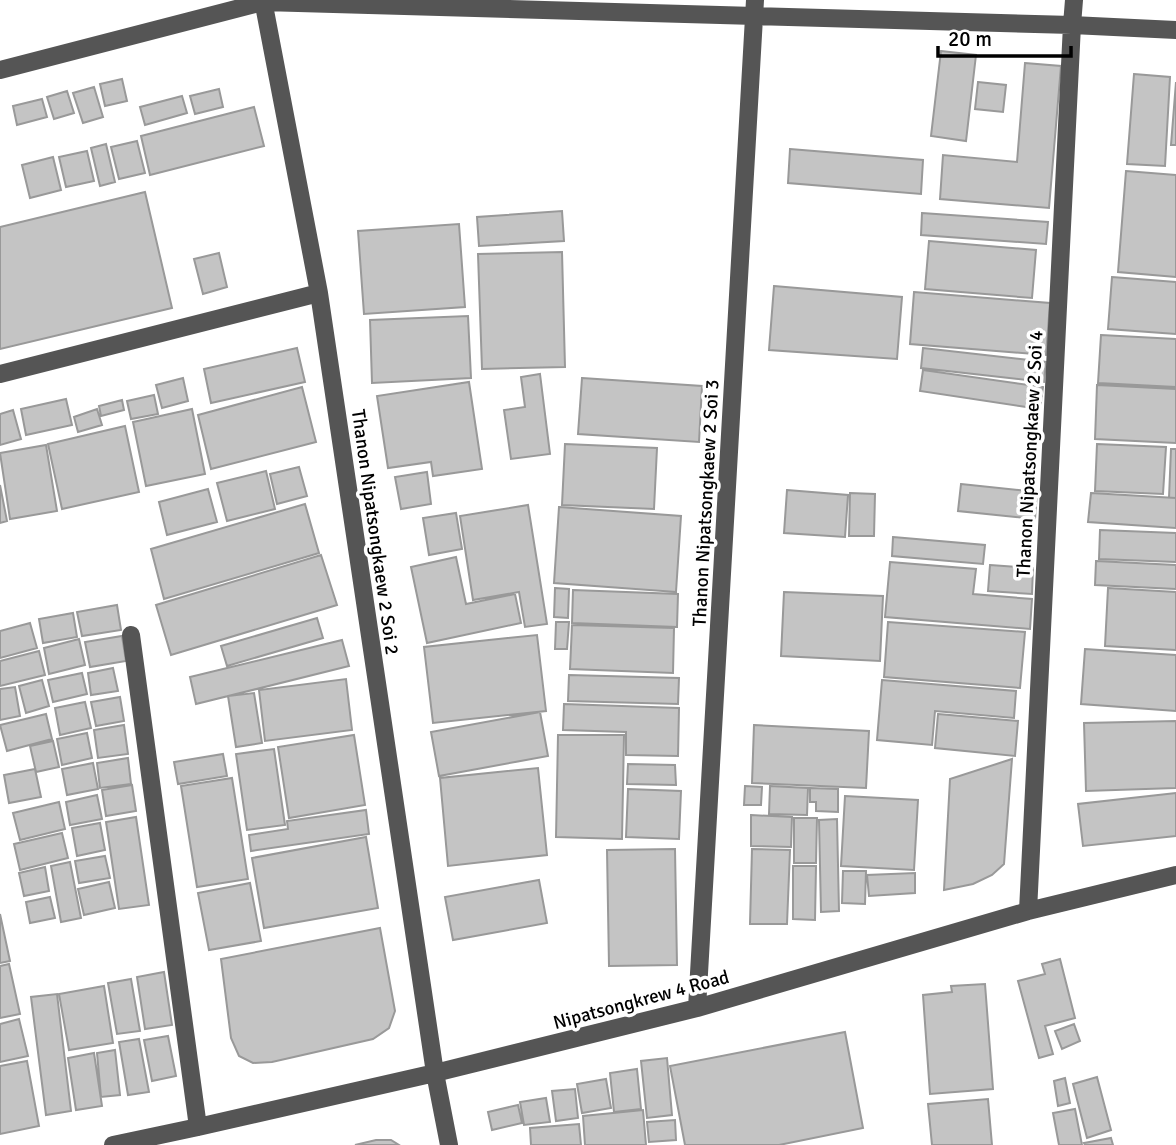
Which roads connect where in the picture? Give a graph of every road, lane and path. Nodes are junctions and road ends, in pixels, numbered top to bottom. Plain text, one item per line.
1 (1074, 0) edge
2 (263, 1) edge
3 (754, 8) edge
4 (1072, 24) junction
5 (1176, 30) edge
6 (0, 70) edge
7 (319, 293) junction
8 (0, 374) edge
9 (131, 635) dead end
10 (1176, 875) edge
11 (1028, 911) junction
12 (697, 1008) junction
13 (435, 1073) junction
14 (198, 1127) junction
15 (139, 1142) edge
16 (113, 1145) edge
17 (449, 1145) edge

1 - 4 street, Thanon Nipatsongkaew 2 Soi 4
2 - 3 street
2 - 6 street
2 - 7 street, Thanon Nipatsongkaew 2 Soi 2
3 - 4 street
3 - 12 street, Thanon Nipatsongkaew 2 Soi 3
4 - 5 street
4 - 11 street, Thanon Nipatsongkaew 2 Soi 4
7 - 8 street
7 - 13 street, Thanon Nipatsongkaew 2 Soi 2
9 - 14 street
10 - 11 street, Nipatsongkrew 4 Road
11 - 12 street, Nipatsongkrew 4 Road
12 - 13 street, Nipatsongkrew 4 Road
13 - 14 street, Nipatsongkrew 4 Road
13 - 17 street, Thanon Nipatsongkaew 2 Soi 2
14 - 15 street, Nipatsongkrew 4 Road
15 - 16 street, Nipatsongkrew 4 Road

